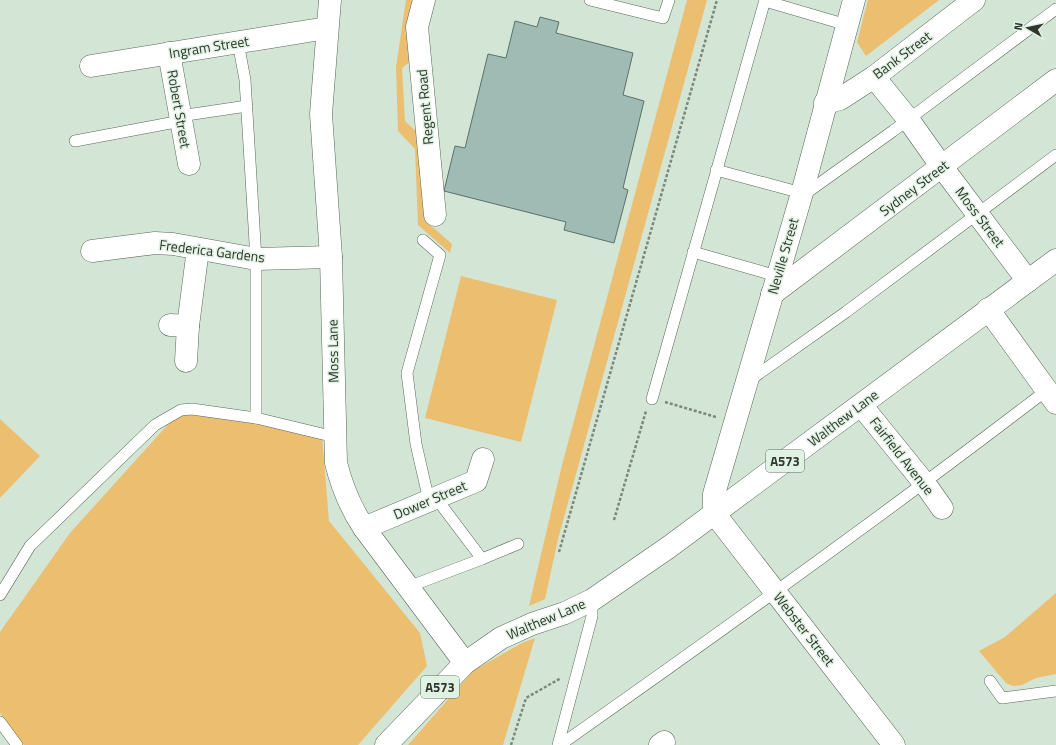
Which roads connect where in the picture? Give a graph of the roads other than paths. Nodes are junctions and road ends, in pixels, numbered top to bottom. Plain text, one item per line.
1 (330, 0) edge
2 (424, 0) edge
3 (590, 0) edge
4 (669, 0) edge
5 (765, 0) edge
6 (854, 0) edge
7 (974, 0) edge
8 (1056, 9) edge
9 (847, 25) junction
10 (327, 28) junction
11 (238, 42) junction
12 (169, 53) junction
13 (91, 66) dead end
14 (874, 77) junction
15 (1056, 80) edge
16 (826, 103) junction
17 (247, 106) junction
18 (181, 119) junction
19 (908, 119) junction
20 (75, 141) dead end
21 (1056, 155) edge
22 (189, 164) dead end
23 (942, 167) junction
24 (716, 170) junction
25 (801, 195) junction
26 (978, 214) junction
27 (435, 215) dead end
28 (423, 240) dead end
29 (198, 249) junction
30 (92, 251) dead end
31 (693, 252) junction
32 (331, 257) junction
33 (256, 259) junction
34 (1056, 260) edge
35 (1028, 281) junction
36 (774, 285) junction
37 (988, 309) junction
38 (186, 361) dead end
39 (748, 382) junction
40 (1052, 396) edge
41 (652, 399) road end
42 (861, 404) junction
43 (256, 418) junction
44 (335, 437) junction
45 (483, 459) dead end
46 (925, 484) junction
47 (433, 500) junction
48 (942, 508) dead end
49 (714, 513) junction
50 (364, 528) junction
51 (518, 544) dead end
52 (482, 559) junction
53 (408, 587) junction
54 (777, 593) junction
55 (0, 595) edge
56 (592, 600) junction
57 (466, 662) junction
58 (990, 681) dead end
59 (1056, 691) edge
60 (0, 722) edge
61 (17, 745) edge
62 (386, 745) edge
63 (559, 745) edge
64 (894, 745) edge

1 - 10 street, Moss Lane
2 - 27 street, Regent Road
3 - 4 lane
5 - 9 lane
5 - 24 lane
6 - 9 street, Neville Street
7 - 14 street, Bank Street
8 - 19 lane
9 - 16 street, Neville Street
10 - 11 street, Ingram Street
10 - 32 street, Moss Lane
11 - 12 street, Ingram Street
11 - 17 lane
12 - 13 street, Ingram Street
12 - 18 street, Robert Street
14 - 16 street, Bank Street
14 - 19 street, Moss Street
15 - 23 street, Sydney Street
16 - 25 street, Neville Street
17 - 18 lane
17 - 33 lane
18 - 20 lane
18 - 22 street, Robert Street
19 - 23 street, Moss Street
19 - 25 lane
21 - 26 lane
23 - 26 street, Moss Street
23 - 36 street, Sydney Street
24 - 25 lane
24 - 31 lane
25 - 36 street, Neville Street
26 - 35 street, Moss Street
26 - 39 lane
28 - 47 lane
29 - 30 street, Frederica Gardens
29 - 33 street, Frederica Gardens
29 - 38 street
31 - 36 lane
31 - 41 lane
32 - 33 street, Frederica Gardens
32 - 44 street, Moss Lane
33 - 43 lane
34 - 35 street, Walthew Lane / A573
35 - 37 street, Walthew Lane / A573
36 - 39 street, Neville Street
37 - 40 street
37 - 42 street, Walthew Lane / A573
39 - 49 street, Neville Street
40 - 46 lane
42 - 46 street, Fairfield Avenue
42 - 49 street, Walthew Lane / A573
43 - 44 lane
43 - 55 lane
44 - 50 street, Moss Lane
45 - 47 street, Dower Street
46 - 48 street, Fairfield Avenue
46 - 54 lane
47 - 50 street, Dower Street
47 - 52 lane
49 - 54 street, Webster Street
49 - 56 street, Walthew Lane / A573
50 - 53 street, Moss Lane
51 - 52 lane
52 - 53 lane
53 - 57 street, Moss Lane
54 - 63 lane
54 - 64 street, Webster Street
56 - 57 street, Walthew Lane / A573
56 - 63 lane
57 - 62 street, A573
58 - 59 lane
60 - 61 lane

